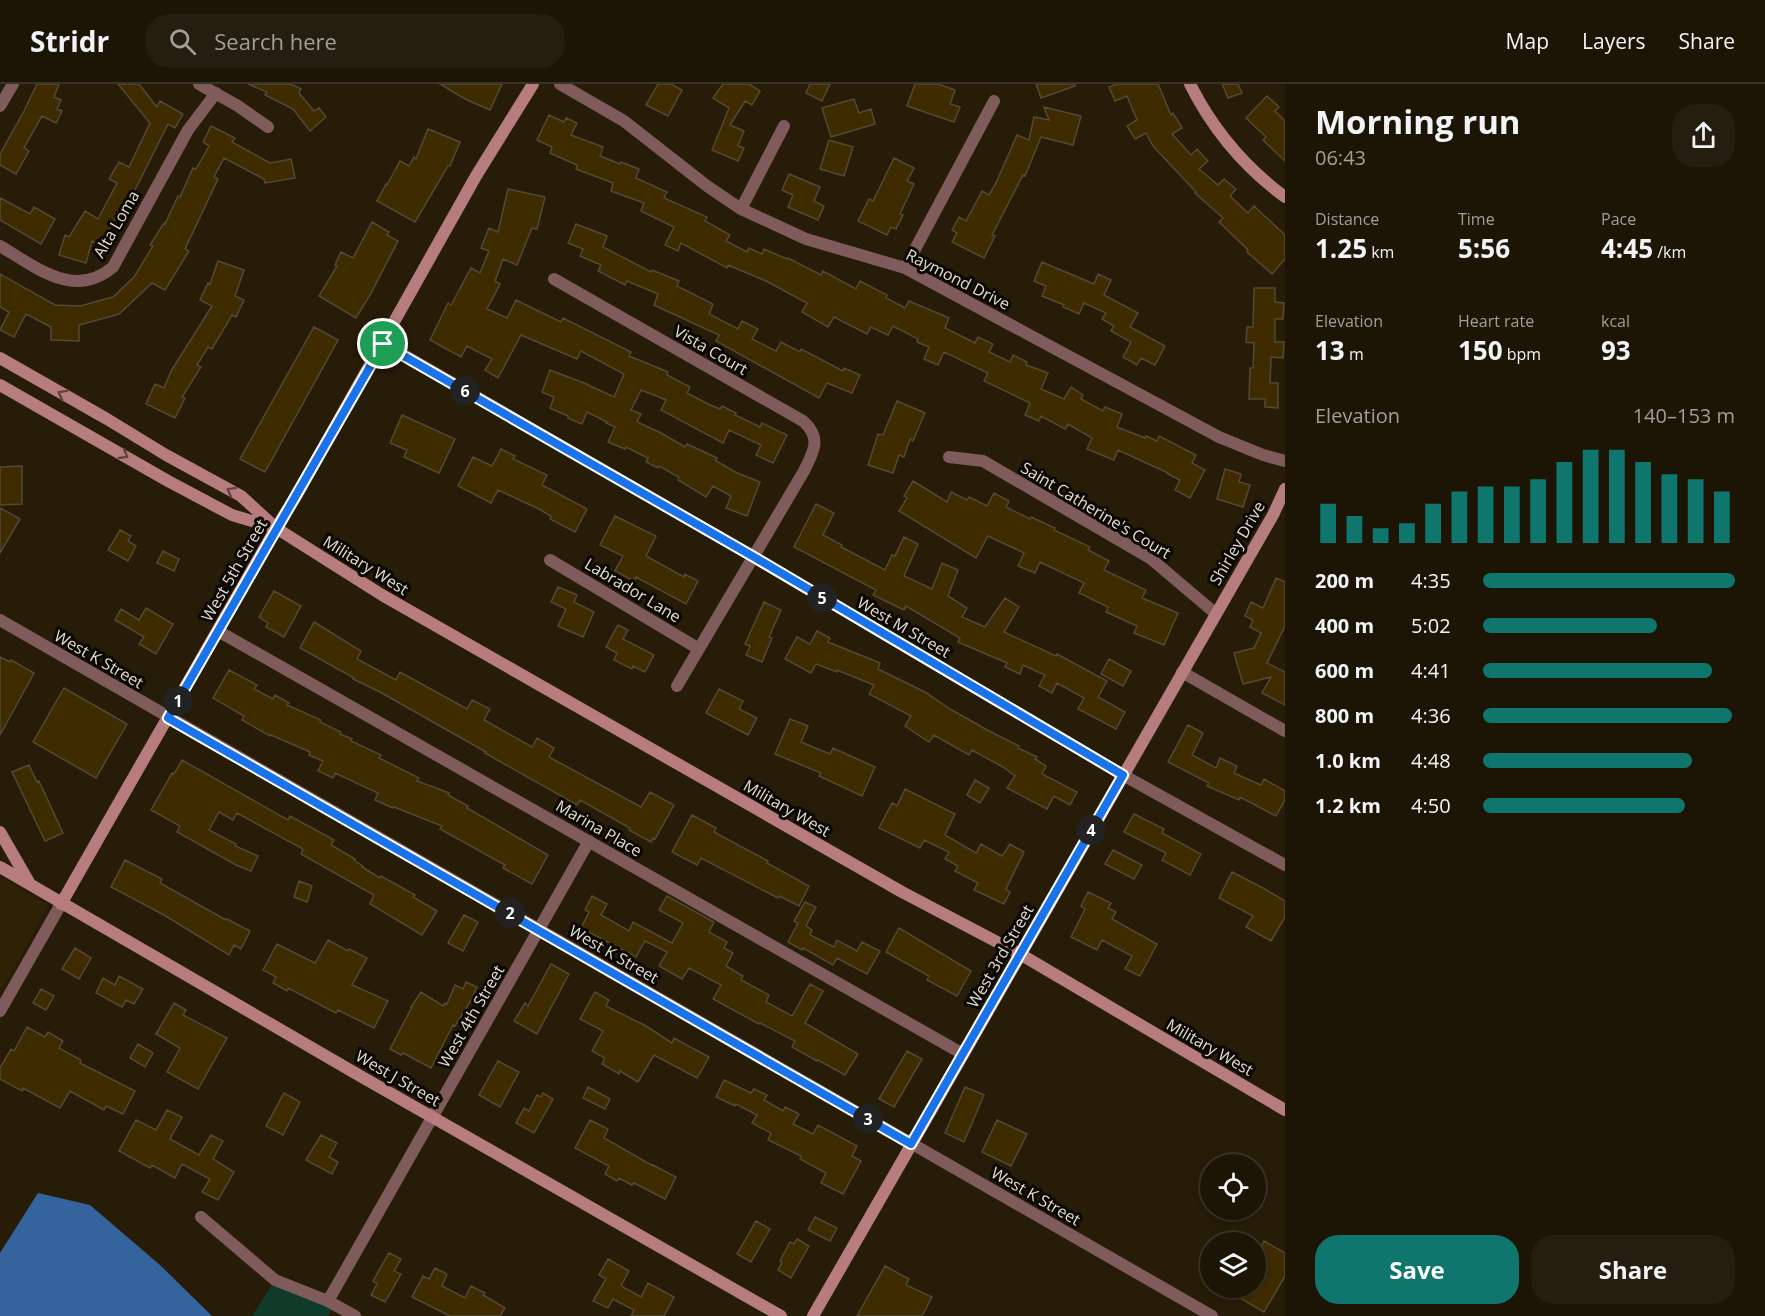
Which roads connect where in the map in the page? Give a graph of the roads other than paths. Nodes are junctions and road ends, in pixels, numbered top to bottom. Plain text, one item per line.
1 (12, 84) edge
2 (200, 84) edge
3 (532, 84) edge
4 (560, 84) edge
5 (1190, 84) edge
6 (216, 93) junction
7 (994, 101) dead end
8 (0, 106) edge
9 (784, 126) dead end
10 (268, 127) dead end
11 (1285, 196) edge
12 (741, 209) junction
13 (0, 246) edge
14 (905, 268) junction
15 (554, 279) dead end
16 (383, 344) junction
17 (0, 358) edge
18 (0, 385) edge
19 (949, 457) dead end
20 (1285, 461) edge
21 (1285, 489) edge
22 (276, 528) junction
23 (754, 557) junction
24 (550, 560) dead end
25 (1215, 613) junction
26 (0, 620) edge
27 (218, 631) junction
28 (699, 649) junction
29 (1182, 672) junction
30 (677, 686) dead end
31 (168, 718) junction
32 (1285, 731) edge
33 (1123, 775) junction
34 (0, 832) edge
35 (589, 841) junction
36 (1285, 865) edge
37 (0, 867) edge
38 (31, 885) junction
39 (61, 903) junction
40 (538, 930) junction
41 (1020, 954) junction
42 (0, 1011) edge
43 (963, 1054) junction
44 (1285, 1110) edge
45 (432, 1117) junction
46 (911, 1144) junction
47 (201, 1217) dead end
48 (328, 1300) junction
49 (355, 1316) edge
50 (781, 1316) edge
51 (813, 1316) edge
52 (1212, 1316) edge

1 - 8 street
2 - 6 street
3 - 16 street, West 5th Street
4 - 12 street, Raymond Drive
5 - 11 street
6 - 10 street
6 - 13 street, Alta Loma
7 - 14 street
9 - 12 street
12 - 14 street, Raymond Drive
14 - 20 street, Raymond Drive
15 - 23 street, Vista Court
16 - 22 street, West 5th Street
16 - 23 street, West M Street
22 -> 17 street, Military West
18 -> 22 street, Military West
19 - 25 street, Saint Catherine's Court
21 - 25 street, Shirley Drive
22 - 27 street, West 5th Street
22 - 41 street, Military West
23 - 28 street
23 - 33 street, West M Street
24 - 28 street, Labrador Lane
25 - 29 street, West 3rd Street
26 - 31 street, West K Street
27 - 31 street, West 5th Street
27 - 35 street, Marina Place
28 - 30 street
29 - 32 street
29 - 33 street, West 3rd Street
31 - 39 street, West 5th Street
31 - 40 street, West K Street
33 - 36 street, West M Street
33 - 41 street, West 3rd Street
34 - 38 street
35 - 40 street, West 4th Street
35 - 43 street, Marina Place
37 - 38 street, West J Street
38 - 39 street, West J Street
39 - 42 street, West 5th Street
39 - 45 street, West J Street
40 - 45 street, West 4th Street
40 - 46 street, West K Street
41 - 43 street, West 3rd Street
41 - 44 street, Military West
43 - 46 street, West 3rd Street
45 - 48 street, West 4th Street
45 - 50 street, West J Street
46 - 51 street, West 3rd Street
46 - 52 street, West K Street
47 - 48 street
48 - 49 street

